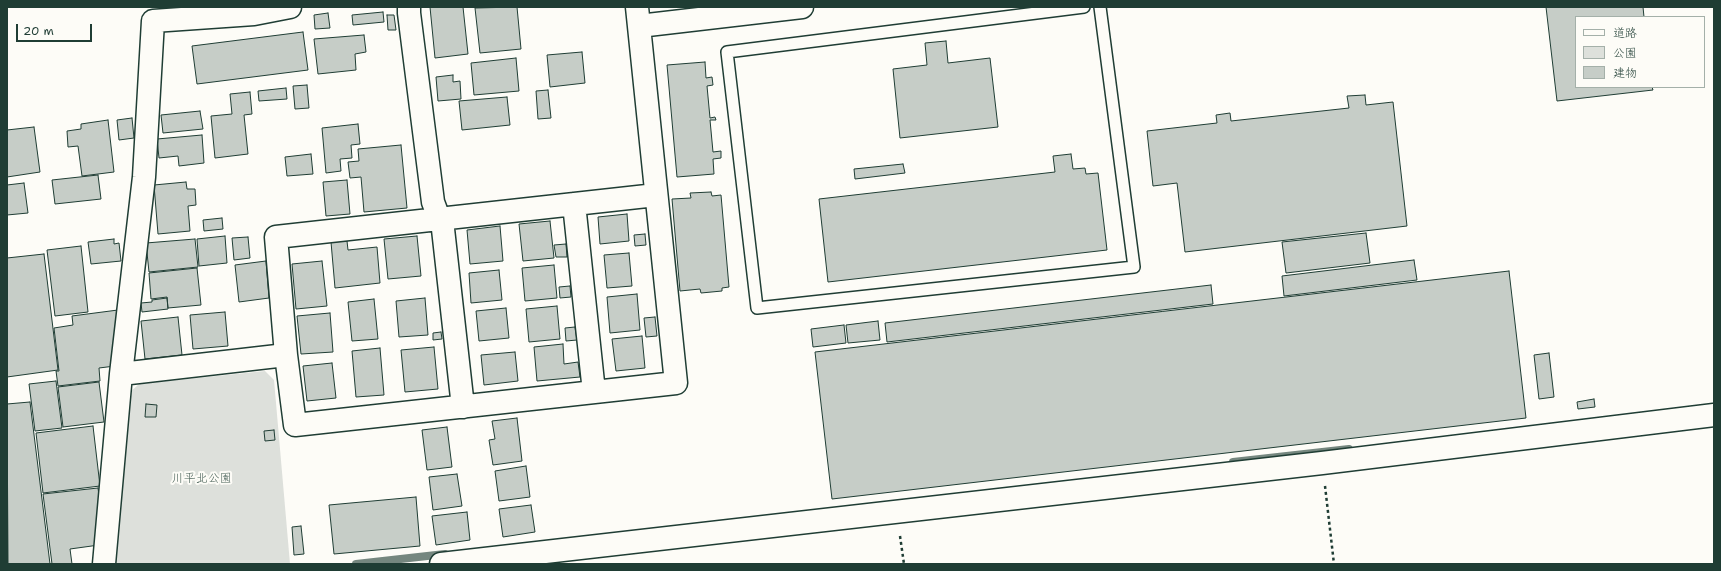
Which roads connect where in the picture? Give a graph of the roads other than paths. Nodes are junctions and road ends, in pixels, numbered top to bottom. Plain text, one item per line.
1 (290, 7) edge
2 (409, 7) edge
3 (802, 7) edge
4 (1084, 7) edge
5 (1100, 7) edge
6 (638, 17) edge
7 (656, 195) junction
8 (574, 204) junction
9 (439, 219) junction
10 (286, 355) junction
11 (121, 374) junction
12 (594, 392) junction
13 (462, 407) junction
14 (1714, 415) edge
15 (104, 564) edge
16 (441, 564) edge

1 - 11 street
2 - 9 street
3 - 6 street
4 - 5 lane
6 - 7 street
7 - 8 street
7 - 12 street
8 - 9 street
8 - 12 street
9 - 10 street
9 - 13 street
10 - 11 street
10 - 13 street
11 - 15 street
12 - 13 street
14 - 16 street

